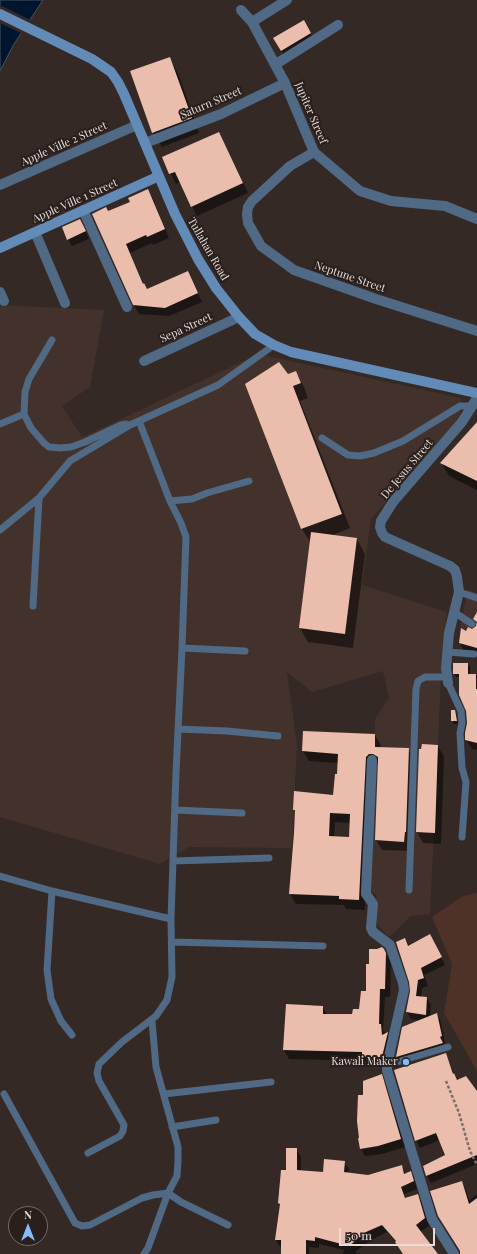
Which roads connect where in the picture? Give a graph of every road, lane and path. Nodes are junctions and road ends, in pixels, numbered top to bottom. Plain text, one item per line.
1 (287, 0) edge
2 (241, 10) dead end
3 (0, 14) edge
4 (252, 22) junction
5 (338, 25) dead end
6 (276, 64) junction
7 (286, 83) junction
8 (137, 125) junction
9 (145, 143) junction
10 (314, 152) junction
11 (159, 176) junction
12 (0, 185) edge
13 (83, 210) junction
14 (477, 219) edge
15 (35, 232) junction
16 (0, 248) edge
17 (65, 303) dead end
18 (127, 307) dead end
19 (238, 317) junction
20 (477, 331) edge
21 (52, 340) dead end
22 (274, 345) junction
23 (144, 361) dead end
24 (477, 393) edge
25 (475, 402) edge
26 (24, 414) junction
27 (139, 421) junction
28 (0, 424) edge
29 (130, 425) junction
30 (322, 438) dead end
31 (249, 481) dead end
32 (39, 498) junction
33 (170, 502) junction
34 (0, 530) edge
35 (459, 592) junction
36 (477, 598) edge
37 (33, 606) dead end
38 (454, 612) junction
39 (472, 624) dead end
40 (182, 648) junction
41 (245, 651) dead end
42 (447, 652) junction
43 (474, 654) dead end
44 (447, 680) junction
45 (178, 729) junction
46 (278, 736) dead end
47 (372, 760) dead end
48 (175, 810) junction
49 (242, 813) dead end
50 (462, 837) dead end
51 (269, 858) dead end
52 (173, 861) junction
53 (0, 876) edge
54 (409, 890) dead end
55 (52, 891) junction
56 (171, 920) junction
57 (172, 942) junction
58 (323, 946) dead end
59 (152, 1021) junction
60 (72, 1035) dead end
61 (448, 1047) dead end
62 (387, 1065) junction
63 (446, 1081) dead end
64 (271, 1082) dead end
65 (4, 1094) dead end
66 (164, 1094) junction
67 (216, 1120) dead end
68 (172, 1127) junction
69 (88, 1153) dead end
70 (477, 1165) edge
71 (168, 1193) junction
72 (228, 1225) dead end
73 (144, 1254) edge
74 (454, 1254) edge

1 - 4 street
2 - 4 street, Jupiter Streef
3 - 8 main road, Tullahan Road
4 - 6 street, Jupiter Streef
5 - 6 street
6 - 7 street, Jupiter Streef
7 - 9 street, Saturn Street
7 - 10 street, Jupiter Streef
8 - 9 main road, Tullahan Road
8 - 12 street, Apple Ville 2 Street
9 - 11 main road, Tullahan Road
10 - 14 street, Jupiter Streef
10 - 20 street, Neptune Street
11 - 13 main road, Apple Ville 1 Street
11 - 19 main road, Tullahan Road
13 - 15 main road, Apple Ville 1 Street
13 - 18 street
15 - 16 main road, Apple Ville 1 Street
15 - 17 street
19 - 22 main road, Tullahan Road
19 - 23 street, Sepa Street
21 - 26 lane
22 - 24 main road, Tullahan Road
22 - 27 lane
25 - 30 lane
25 - 35 street, De Jesus Street
26 - 28 lane
26 - 29 lane
27 - 29 lane
27 - 33 lane
29 - 32 lane
31 - 33 lane
32 - 34 lane
32 - 37 lane
33 - 40 lane
35 - 36 lane
35 - 38 street, De Jesus Street
38 - 39 lane
38 - 42 street, De Jesus Street
40 - 41 lane
40 - 45 lane
42 - 43 lane
42 - 44 street, De Jesus Street
44 - 50 lane
44 - 54 lane
45 - 46 lane
45 - 48 lane
47 - 62 street
48 - 49 lane
48 - 52 lane
51 - 52 lane
52 - 56 lane
53 - 55 lane
55 - 56 lane
55 - 60 lane
56 - 57 lane
57 - 58 lane
57 - 59 lane
59 - 66 lane
59 - 69 lane
61 - 62 lane
62 - 74 street
63 - 70 path
64 - 66 lane
65 - 71 lane
66 - 68 lane
67 - 68 lane
68 - 71 lane
71 - 72 lane
71 - 73 lane

